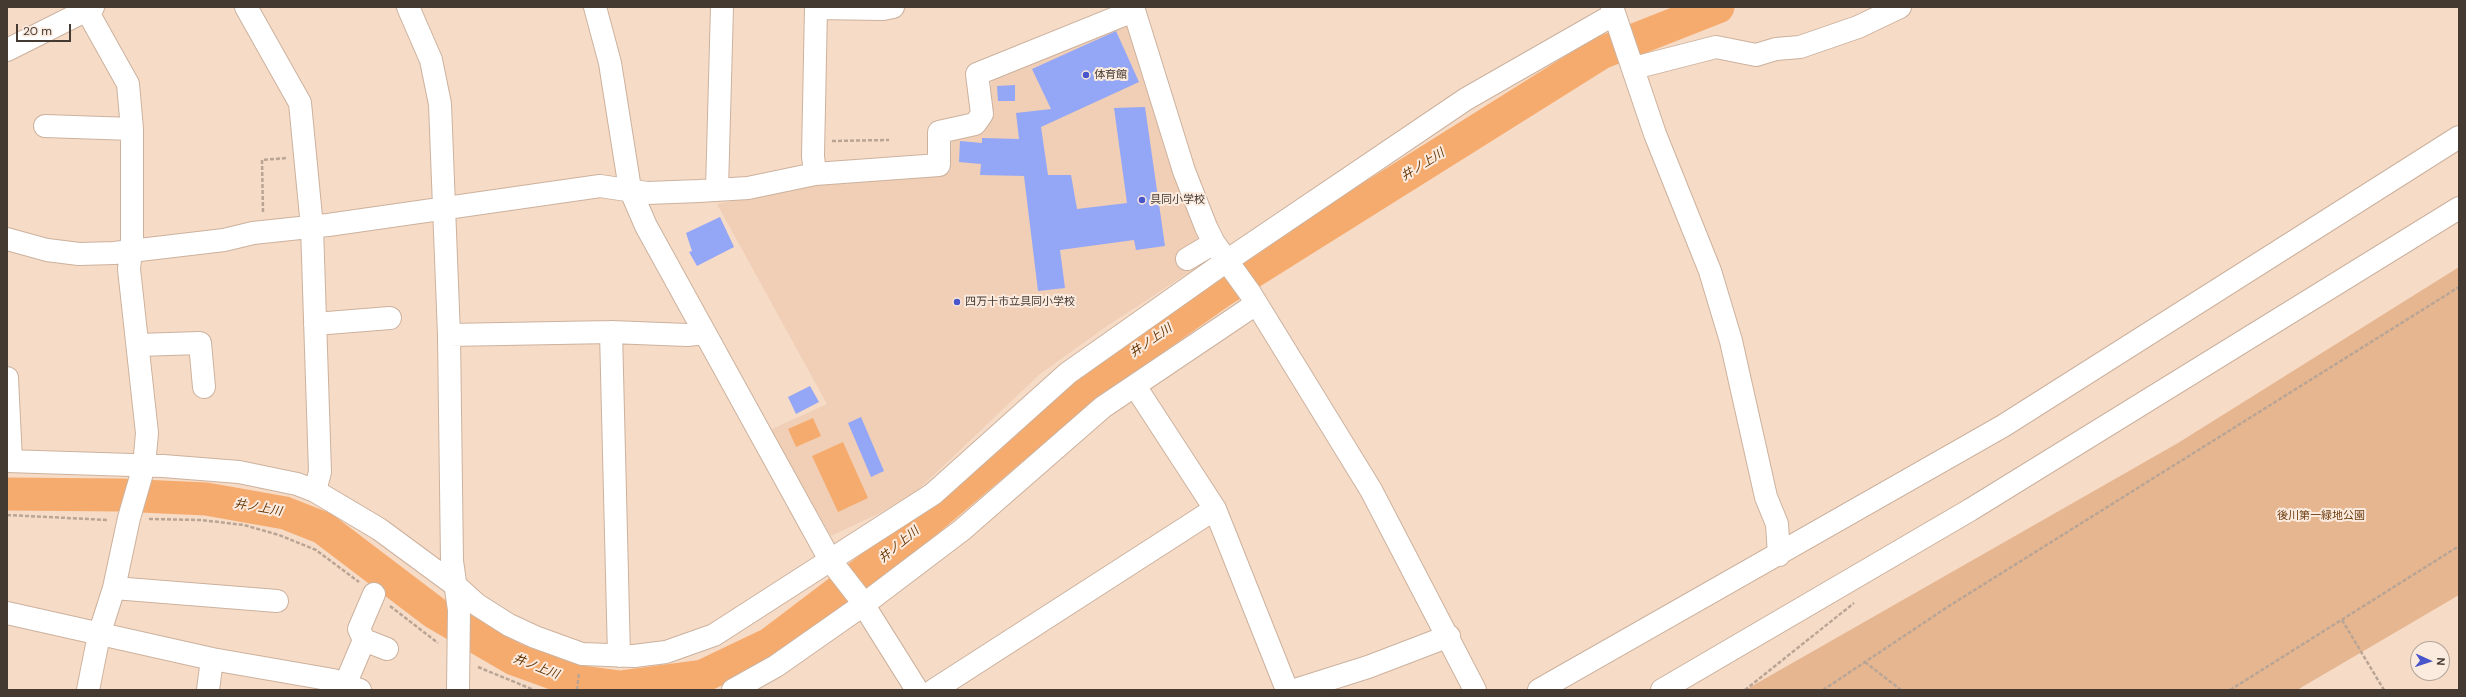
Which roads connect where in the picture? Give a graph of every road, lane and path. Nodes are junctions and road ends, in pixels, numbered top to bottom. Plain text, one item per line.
1 (246, 7) edge
2 (408, 7) edge
3 (595, 7) edge
4 (722, 7) edge
5 (893, 7) edge
6 (1900, 7) edge
7 (88, 8) edge
8 (816, 8) edge
9 (1133, 9) edge
10 (1614, 17) edge
11 (7, 50) edge
12 (1631, 62) junction
13 (45, 126) dead end
14 (132, 129) junction
15 (2459, 137) edge
16 (889, 140) dead end
17 (814, 142) junction
18 (305, 156) junction
19 (815, 174) junction
20 (630, 189) junction
21 (717, 189) junction
22 (443, 208) junction
23 (2459, 208) edge
24 (263, 220) dead end
25 (312, 227) junction
26 (7, 239) edge
27 (1214, 243) junction
28 (132, 251) junction
29 (1187, 259) dead end
30 (1230, 262) junction
31 (2459, 287) edge
32 (1253, 299) junction
33 (390, 318) dead end
34 (315, 324) junction
35 (611, 332) junction
36 (704, 332) junction
37 (449, 335) junction
38 (138, 345) junction
39 (7, 378) edge
40 (1135, 386) junction
41 (204, 387) dead end
42 (9, 461) edge
43 (142, 474) junction
44 (315, 491) junction
45 (1215, 509) junction
46 (7, 516) edge
47 (129, 518) junction
48 (2459, 546) edge
49 (1778, 555) junction
50 (833, 562) junction
51 (455, 585) junction
52 (114, 588) junction
53 (374, 594) junction
54 (277, 600) dead end
55 (861, 601) junction
56 (7, 614) edge
57 (2342, 620) junction
58 (99, 635) junction
59 (1448, 636) junction
60 (364, 640) junction
61 (387, 649) dead end
62 (458, 654) junction
63 (619, 656) junction
64 (212, 659) junction
65 (1865, 662) junction
66 (353, 687) edge
67 (88, 690) edge
68 (208, 690) edge
69 (458, 690) edge
70 (534, 690) edge
71 (732, 690) edge
72 (917, 690) edge
73 (934, 690) edge
74 (1288, 690) edge
75 (1295, 690) edge
76 (1475, 690) edge
77 (1539, 690) edge
78 (1662, 690) edge
79 (1823, 690) edge
80 (1901, 690) edge
81 (2230, 690) edge
82 (2384, 690) edge

1 - 18 street
2 - 22 street
3 - 20 street
4 - 21 street
5 - 8 street
6 - 12 street
7 - 11 street
7 - 14 street
8 - 17 street
9 - 19 street
9 - 27 street
10 - 12 street
10 - 30 street
12 - 49 street
13 - 14 street
14 - 28 street
15 - 49 street
16 - 17 path
17 - 19 street
18 - 24 path
18 - 25 street
19 - 21 street
20 - 21 street
20 - 22 street
20 - 36 street
22 - 25 street
22 - 37 street
23 - 78 street
25 - 28 street
25 - 34 street
26 - 28 street
27 - 29 street
27 - 30 street
28 - 38 street
30 - 32 street
30 - 50 street
31 - 65 path
32 - 40 street
32 - 59 street
33 - 34 street
34 - 44 street
35 - 36 street
35 - 37 street
35 - 63 street
36 - 50 street
37 - 51 street
38 - 41 street
38 - 43 street
39 - 42 street
40 - 45 street
40 - 55 street
42 - 43 street
43 - 44 street
43 - 47 street
44 - 51 street
45 - 73 street
45 - 74 street
46 - 47 path
47 - 52 street
47 - 53 path
48 - 57 path
49 - 77 street
50 - 55 street
50 - 63 street
51 - 62 street
51 - 63 street
52 - 54 street
52 - 58 street
53 - 60 street
53 - 62 path
55 - 71 street
55 - 72 street
56 - 58 street
57 - 81 path
57 - 82 path
58 - 64 street
58 - 67 street
59 - 75 street
59 - 76 street
60 - 61 street
60 - 66 street
62 - 69 street
62 - 70 path
64 - 66 street
64 - 68 street
65 - 79 path
65 - 80 path

